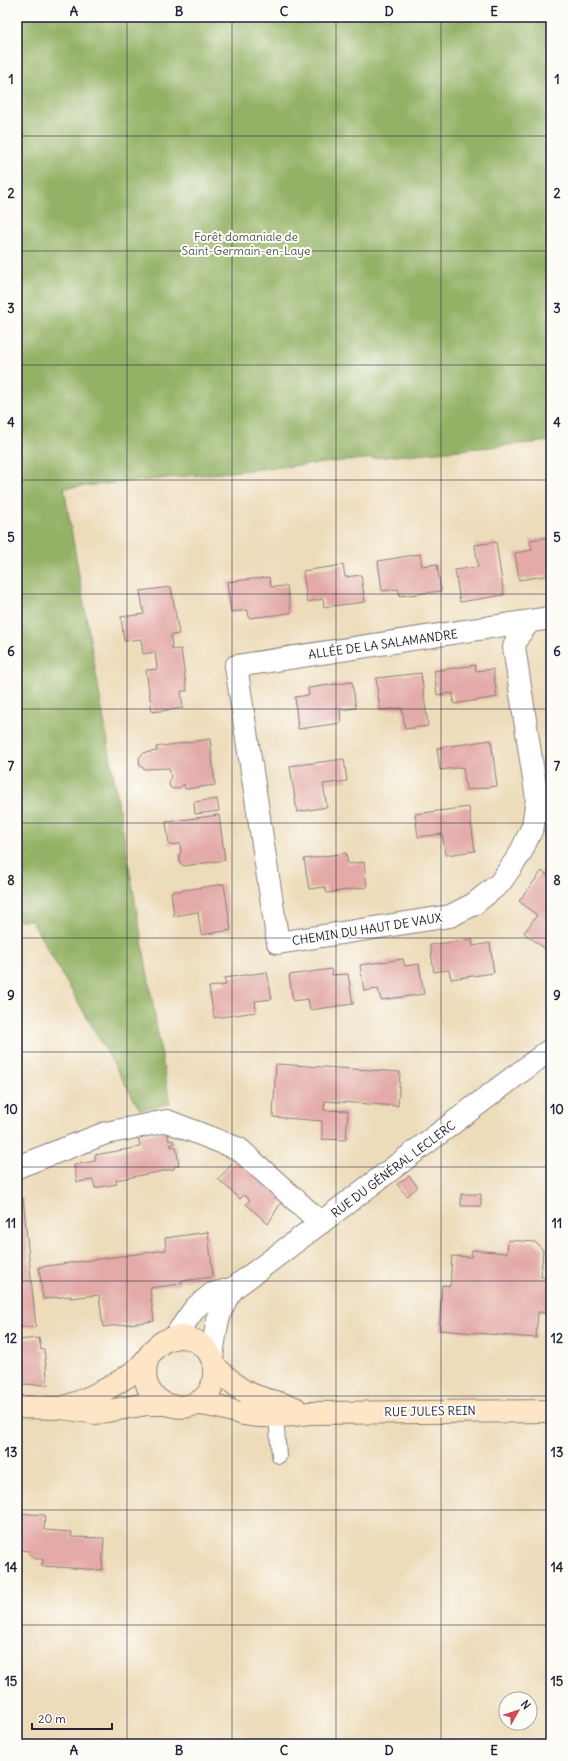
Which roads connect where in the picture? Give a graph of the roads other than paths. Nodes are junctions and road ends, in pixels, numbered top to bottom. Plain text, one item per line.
1 (541, 620) edge
2 (488, 628) junction
3 (514, 647) junction
4 (236, 666) joint
5 (551, 1049) edge
6 (17, 1167) edge
7 (321, 1223) junction
8 (234, 1288) junction
9 (174, 1338) junction
10 (148, 1357) junction
11 (213, 1363) junction
12 (164, 1404) junction
13 (195, 1404) junction
14 (17, 1407) edge
15 (62, 1408) junction
16 (551, 1411) edge
17 (309, 1413) junction
18 (276, 1416) junction
19 (279, 1456) dead end

1 - 2 street, ALLÉE DE LA SALAMANDRE
1 - 3 street
2 - 3 street
2 - 4 street, ALLÉE DE LA SALAMANDRE
3 - 4 street, CHEMIN DU HAUT DE VAUX
5 - 7 street, RUE DU GÉNÉRAL LECLERC
6 - 7 street
7 - 8 street, RUE DU GÉNÉRAL LECLERC
8 - 9 street, RUE DU GÉNÉRAL LECLERC
8 - 11 street, RUE DU GÉNÉRAL LECLERC
9 - 10 main road
9 - 11 main road
10 - 12 main road
10 - 15 main road
11 - 13 main road
11 - 17 main road, RUE JULES REIN
12 - 13 main road
12 - 15 main road
13 - 18 main road, RUE JULES REIN
14 - 15 main road
16 - 17 main road, RUE JULES REIN
17 - 18 main road, RUE JULES REIN
18 - 19 lane

